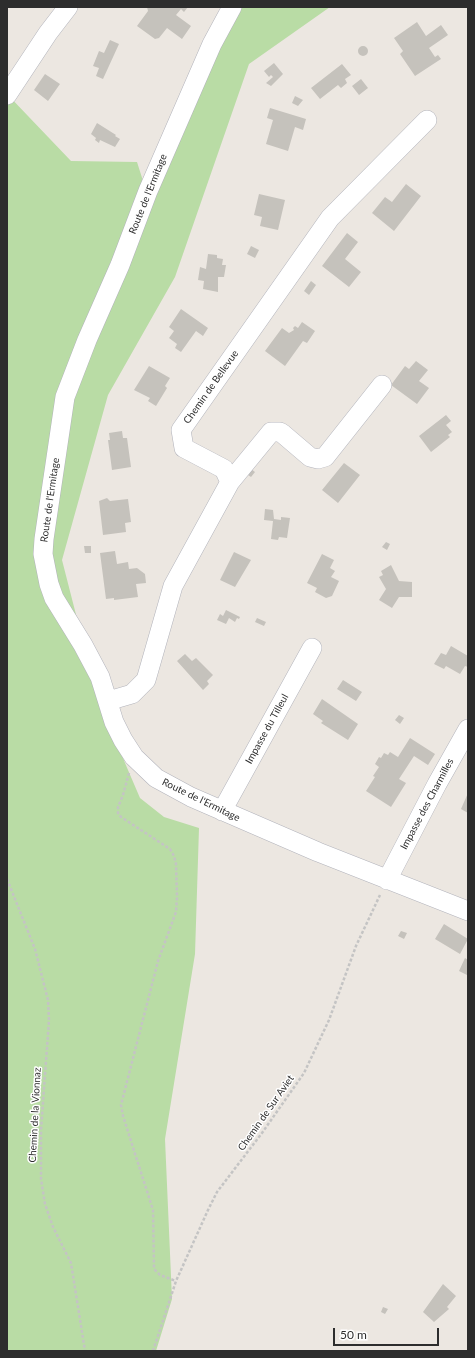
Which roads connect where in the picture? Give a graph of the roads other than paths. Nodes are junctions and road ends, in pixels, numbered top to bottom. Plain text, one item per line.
1 (68, 7) edge
2 (232, 7) edge
3 (7, 95) edge
4 (427, 120) dead end
5 (382, 385) dead end
6 (230, 482) junction
7 (314, 656) dead end
8 (108, 701) junction
9 (468, 729) edge
10 (226, 812) junction
11 (387, 880) junction
12 (468, 911) edge

1 - 3 street
2 - 8 street, Route de l'Ermitage
4 - 6 street, Chemin de Bellevue
5 - 6 street
6 - 8 street
7 - 10 street
8 - 10 street, Route de l'Ermitage
9 - 11 street, Impasse des Charmilles
10 - 11 street, Route de l'Ermitage
11 - 12 street, Route de l'Ermitage

